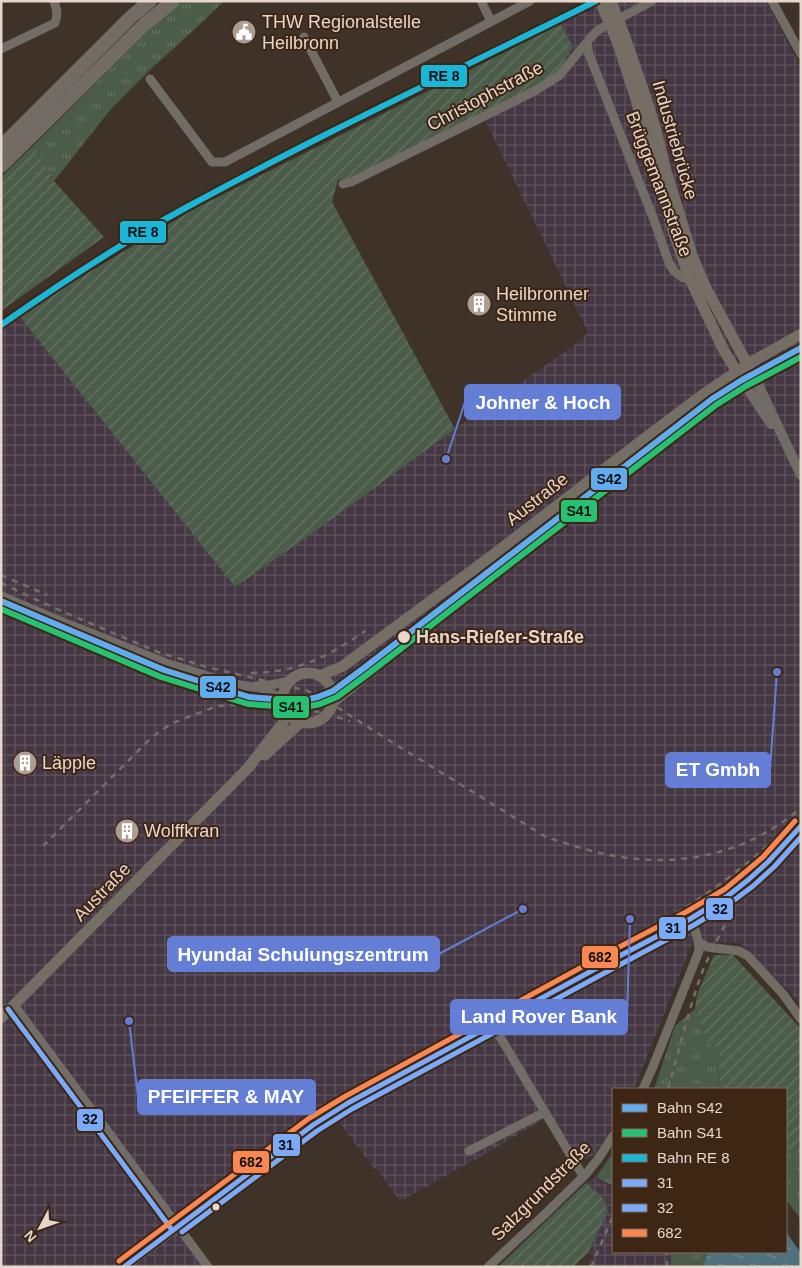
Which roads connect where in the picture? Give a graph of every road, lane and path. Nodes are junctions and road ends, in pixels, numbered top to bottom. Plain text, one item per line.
1 (54, 1) edge
2 (150, 1) edge
3 (173, 1) edge
4 (481, 1) edge
5 (530, 1) edge
6 (600, 1) edge
7 (611, 1) edge
8 (652, 1) edge
9 (772, 1) edge
10 (491, 20) junction
11 (304, 37) dead end
12 (621, 39) junction
13 (587, 43) junction
14 (1, 49) edge
15 (801, 54) edge
16 (150, 79) dead end
17 (338, 102) junction
18 (1, 147) edge
19 (1, 166) edge
20 (343, 184) dead end
21 (689, 277) junction
22 (706, 288) joint
23 (801, 334) edge
24 (801, 354) edge
25 (748, 364) junction
26 (737, 372) junction
27 (750, 382) junction
28 (801, 475) edge
29 (1, 596) edge
30 (320, 676) junction
31 (289, 681) junction
32 (256, 687) junction
33 (333, 702) junction
34 (285, 707) junction
35 (301, 722) junction
36 (248, 768) junction
37 (801, 826) edge
38 (690, 919) junction
39 (699, 942) junction
40 (14, 1005) junction
41 (1, 1018) edge
42 (801, 1019) edge
43 (493, 1025) junction
44 (643, 1088) edge
45 (545, 1112) junction
46 (612, 1138) edge
47 (469, 1151) dead end
48 (583, 1176) junction
49 (178, 1226) junction
50 (124, 1267) edge
51 (208, 1267) edge
52 (488, 1267) edge

1 - 14 street
2 - 18 main road
3 - 19 main road
4 - 10 street
5 - 10 street
6 - 12 main road, Industriebrücke, bridge
7 - 12 main road, Industriebrücke, bridge
8 - 13 street, Christophstraße
9 - 15 street
10 - 17 street
11 - 17 street
12 - 21 main road, Industriebrücke
12 - 22 main road, Industriebrücke
13 - 20 street, Christophstraße
13 - 21 street, Brüggemannstraße
16 - 17 street
21 - 26 main road, Brüggemannstraße
22 - 25 main road, Brüggemannstraße
23 - 25 main road, Austraße
24 - 27 main road, Austraße
25 - 26 main road, Austraße
25 - 27 main road, Brüggemannstraße
26 - 27 main road, Brüggemannstraße
26 - 30 main road, Austraße
27 - 28 street, Brüggemannstraße
27 - 33 main road, Austraße
29 - 32 street
30 - 31 main road, Austraße
30 - 33 main road
31 - 32 street
31 - 34 main road, Austraße
32 - 34 street
33 - 35 main road, Austraße
34 - 35 main road
34 - 36 main road, Austraße
35 - 36 main road, Austraße
36 - 40 main road, Austraße
37 - 38 street
38 - 39 street
38 - 43 street
39 - 42 street
39 - 44 street
40 - 41 main road, Austraße
40 - 49 street
43 - 45 street
43 - 49 street
45 - 47 street
45 - 48 street
46 - 48 street, Salzgrundstraße
48 - 52 street, Salzgrundstraße
49 - 50 street
49 - 51 street

